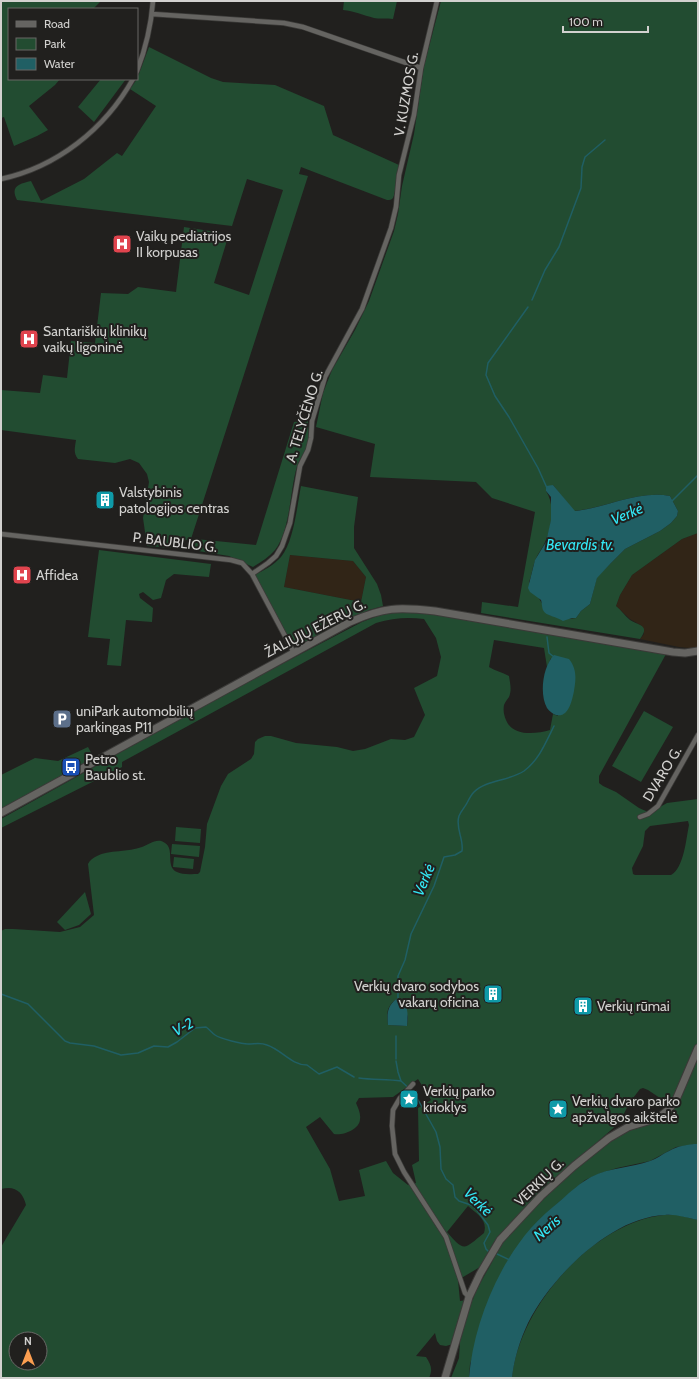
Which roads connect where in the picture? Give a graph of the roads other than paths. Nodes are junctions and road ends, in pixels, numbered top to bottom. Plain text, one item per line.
1 (153, 1) edge
2 (437, 1) edge
3 (152, 14) junction
4 (138, 68) edge
5 (420, 68) junction
6 (132, 80) edge
7 (1, 179) edge
8 (398, 190) joint
9 (1, 534) edge
10 (252, 574) junction
11 (698, 651) edge
12 (294, 653) junction
13 (698, 735) edge
14 (1, 813) edge
15 (640, 817) dead end
16 (698, 1048) edge
17 (413, 1084) dead end
18 (469, 1297) junction
19 (445, 1378) edge

1 - 3 street
2 - 5 street, V. KUZMOS G.
3 - 4 street
3 - 5 street
5 - 8 street, V. KUZMOS G.
6 - 7 street
8 - 10 street, A. TELYČĖNO G.
9 - 10 street, P. BAUBLIO G.
10 - 12 street, P. BAUBLIO G.
11 - 12 main road, ŽALIŲJŲ EŽERŲ G.
12 - 14 main road, ŽALIŲJŲ EŽERŲ G.
13 - 15 street, DVARO G.
16 - 18 main road, VERKIŲ G.
17 - 18 street
18 - 19 main road, VERKIŲ G.

